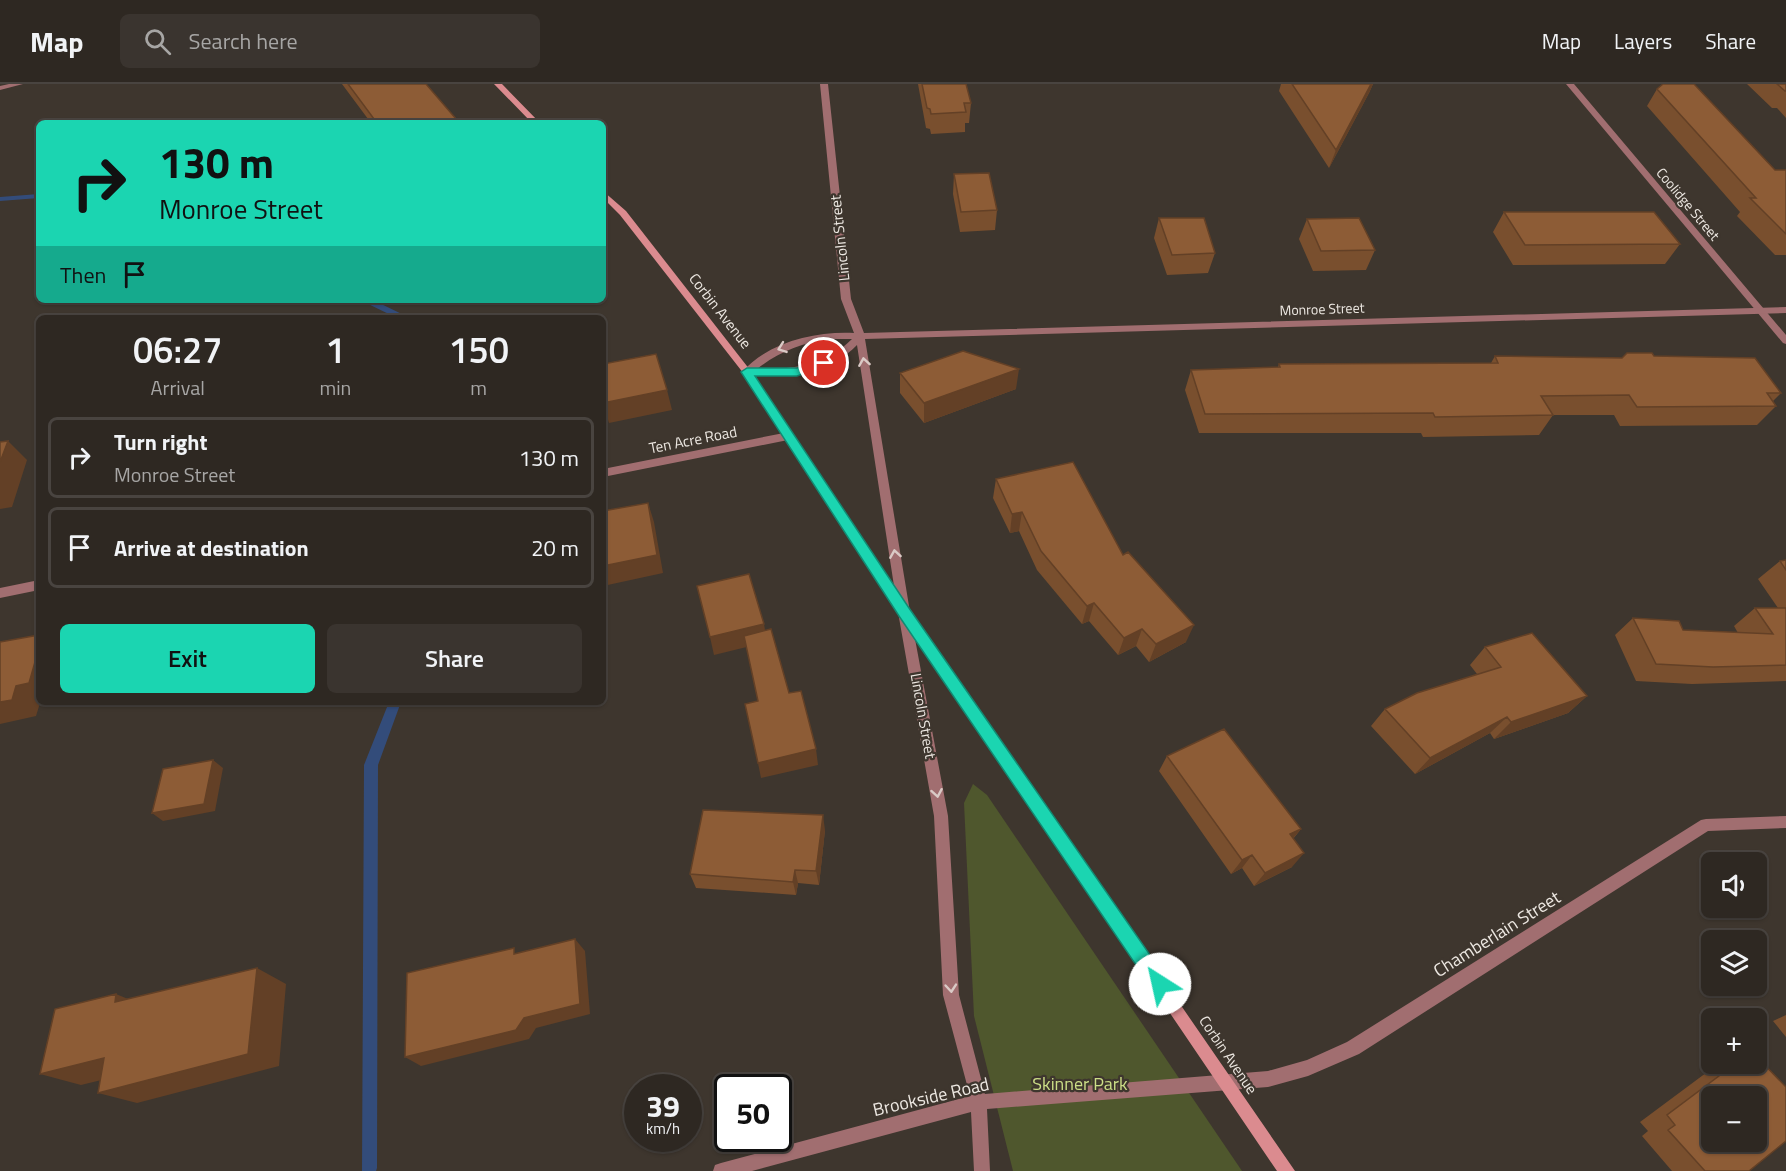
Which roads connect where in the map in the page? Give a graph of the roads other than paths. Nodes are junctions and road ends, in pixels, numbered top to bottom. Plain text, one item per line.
1 (18, 84) edge
2 (498, 84) edge
3 (824, 84) edge
4 (1570, 84) edge
5 (0, 88) edge
6 (533, 120) edge
7 (606, 196) edge
8 (1786, 309) edge
9 (1760, 310) junction
10 (860, 336) junction
11 (1786, 340) edge
12 (747, 372) junction
13 (789, 436) junction
14 (606, 472) edge
15 (36, 586) edge
16 (0, 593) edge
17 (904, 612) junction
18 (1786, 822) edge
19 (1227, 1082) junction
20 (979, 1102) junction
21 (720, 1171) edge
22 (982, 1171) edge
23 (1287, 1171) edge

1 - 5 street
2 - 6 main road
3 - 10 street, Lincoln Street
4 - 9 street, Coolidge Street
7 - 12 main road, Corbin Avenue
8 - 9 street, Monroe Street
9 - 10 street, Monroe Street
9 - 11 street, Coolidge Street
10 -> 12 street, Monroe Street
10 - 12 street
17 -> 10 street, Lincoln Street
12 - 13 main road, Corbin Avenue
13 - 14 street, Ten Acre Road
13 - 17 main road, Corbin Avenue
15 - 16 street
17 - 19 main road, Corbin Avenue
17 -> 20 street, Lincoln Street
18 - 19 street, Chamberlain Street
19 - 20 street, Brookside Road
19 - 23 main road, Corbin Avenue
20 - 21 street, Brookside Road
20 - 22 street, Lincoln Street

